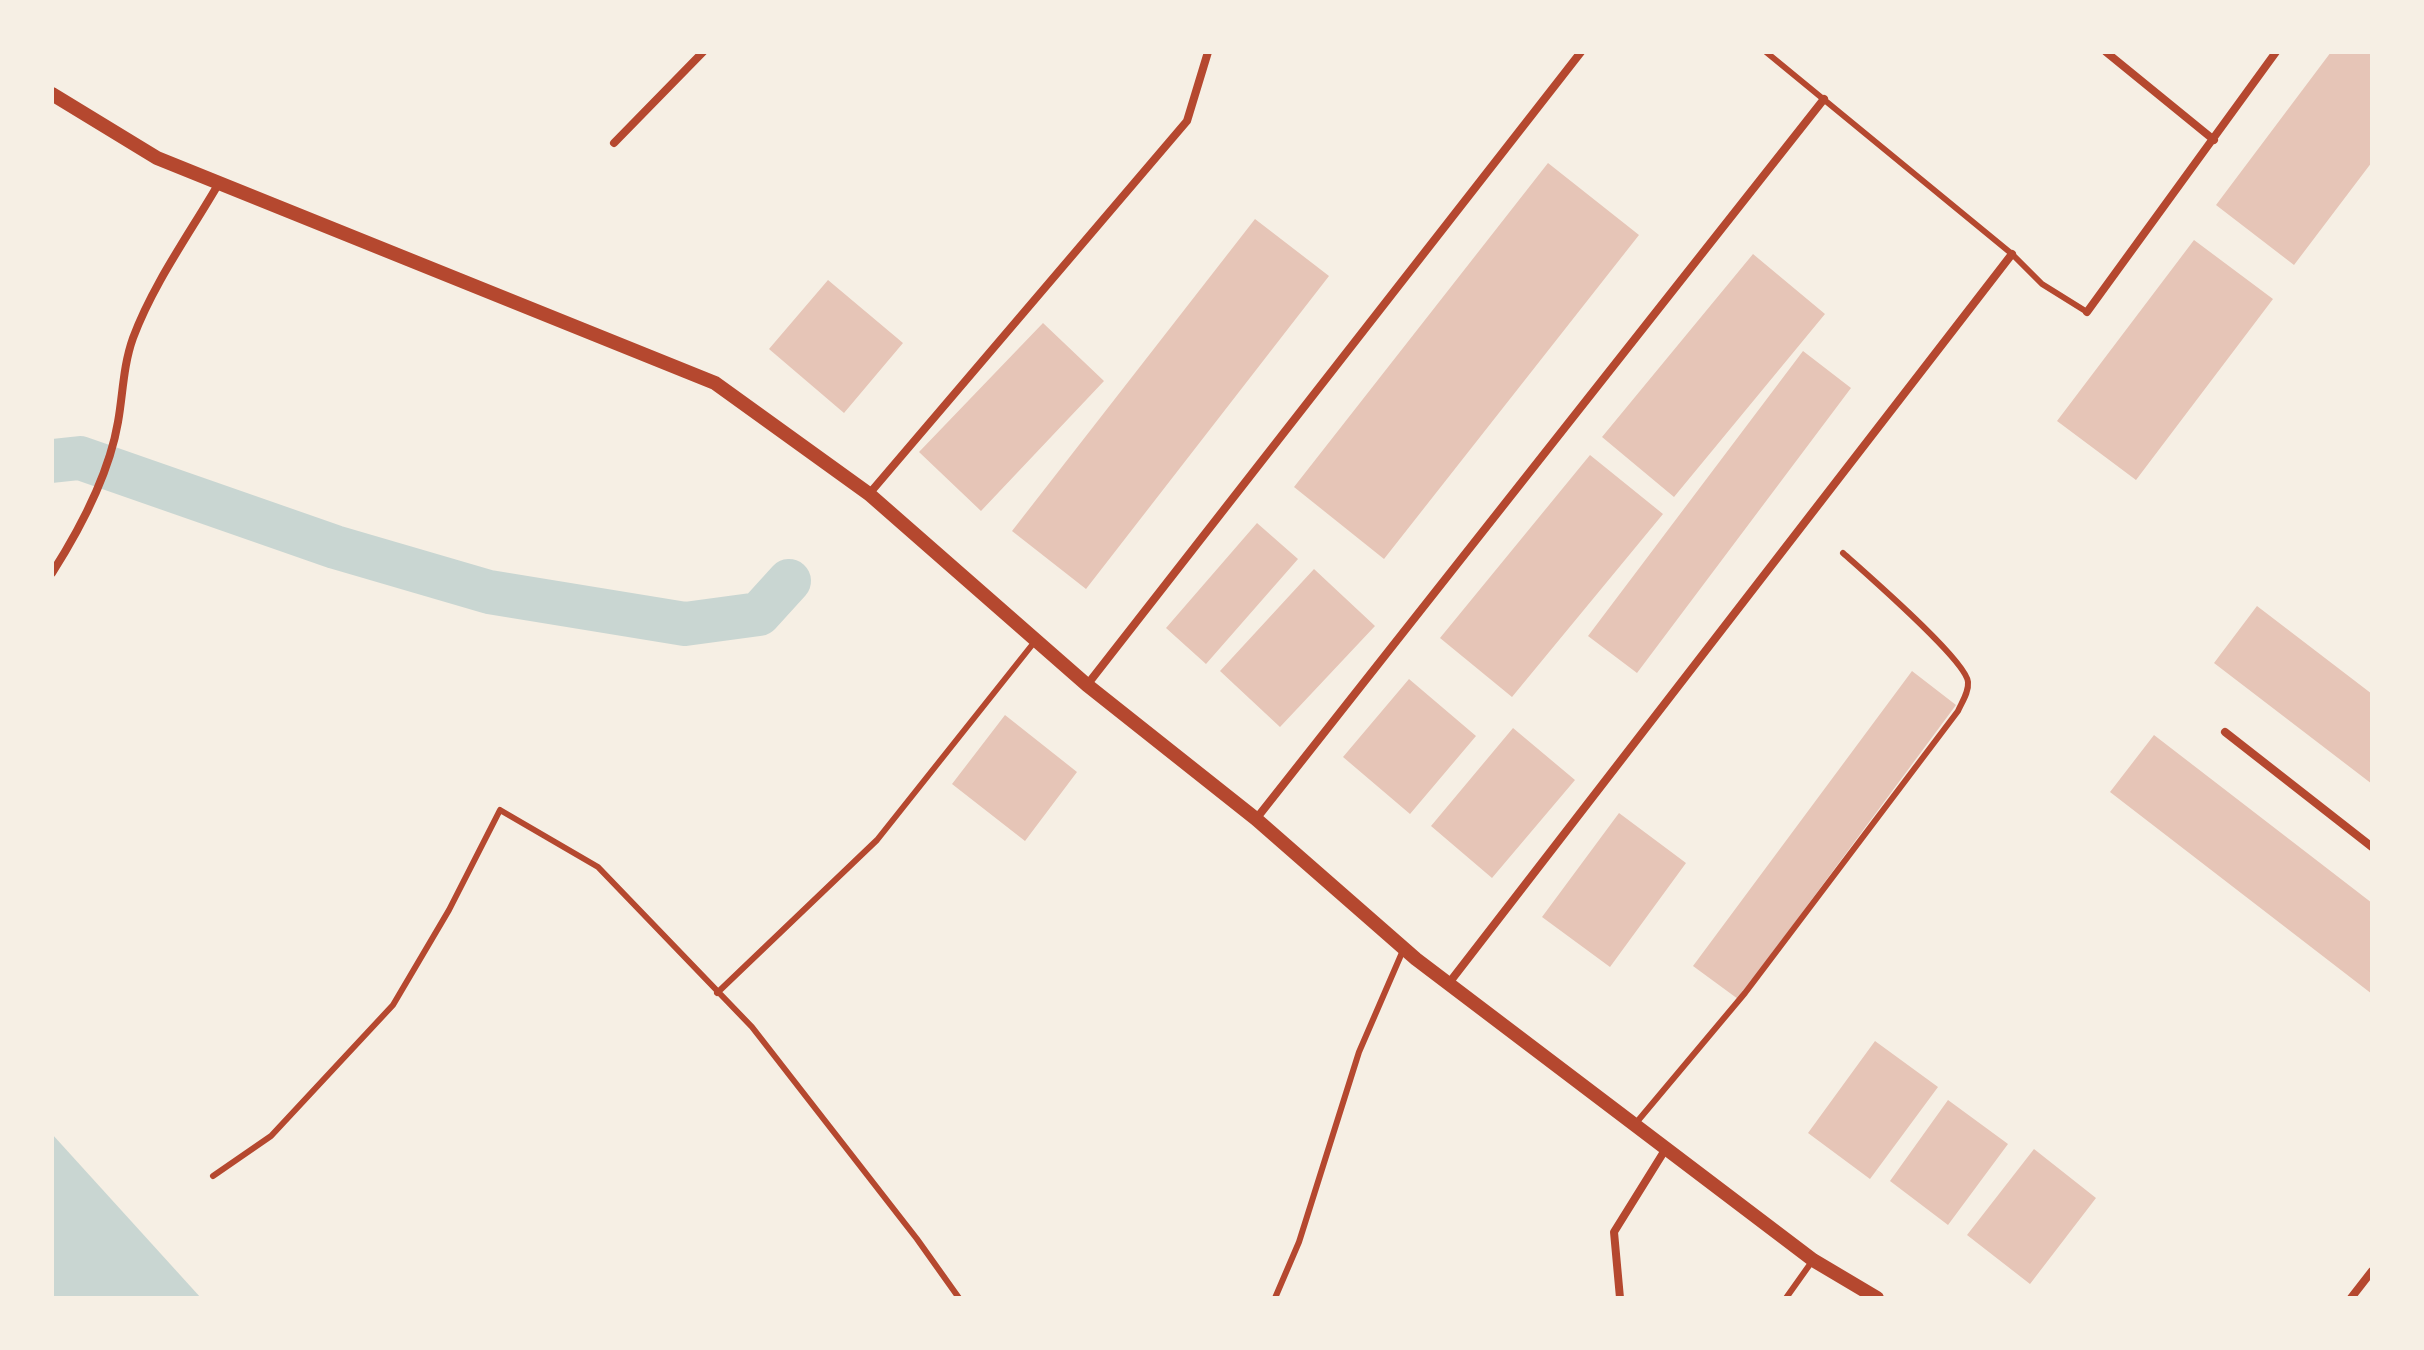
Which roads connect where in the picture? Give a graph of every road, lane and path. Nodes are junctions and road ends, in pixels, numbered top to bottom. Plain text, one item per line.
1 (1208, 52) edge
2 (1581, 52) edge
3 (1766, 52) edge
4 (2106, 52) edge
5 (2276, 52) edge
6 (699, 53) edge
7 (52, 94) edge
8 (1824, 99) junction
9 (2214, 140) junction
10 (614, 143) dead end
11 (219, 183) junction
12 (2012, 254) junction
13 (2087, 312) joint
14 (869, 494) junction
15 (1843, 553) dead end
16 (52, 573) edge
17 (1036, 640) junction
18 (1087, 685) junction
19 (2225, 732) dead end
20 (1256, 819) junction
21 (2372, 847) edge
22 (1404, 948) junction
23 (1449, 983) junction
24 (717, 993) junction
25 (1634, 1126) junction
26 (1665, 1150) junction
27 (213, 1176) dead end
28 (1813, 1260) junction
29 (2372, 1271) edge
30 (959, 1298) edge
31 (1275, 1298) edge
32 (1620, 1298) edge
33 (1786, 1298) edge
34 (1877, 1298) edge
35 (2351, 1298) edge

1 - 14 street
2 - 18 street
3 - 8 lane
4 - 9 street
5 - 9 street
6 - 10 street
7 - 11 street
8 - 12 lane
8 - 20 street
9 - 13 street
11 - 14 street
11 - 16 street
12 - 13 lane
12 - 23 street
14 - 17 street
15 - 25 lane
17 - 18 street
17 - 24 lane
18 - 20 street
19 - 21 street
20 - 22 street
22 - 23 street
22 - 31 lane
23 - 25 street
24 - 27 lane
24 - 30 lane
25 - 26 street
26 - 28 street
26 - 32 street
28 - 33 lane
28 - 34 street
29 - 35 street

